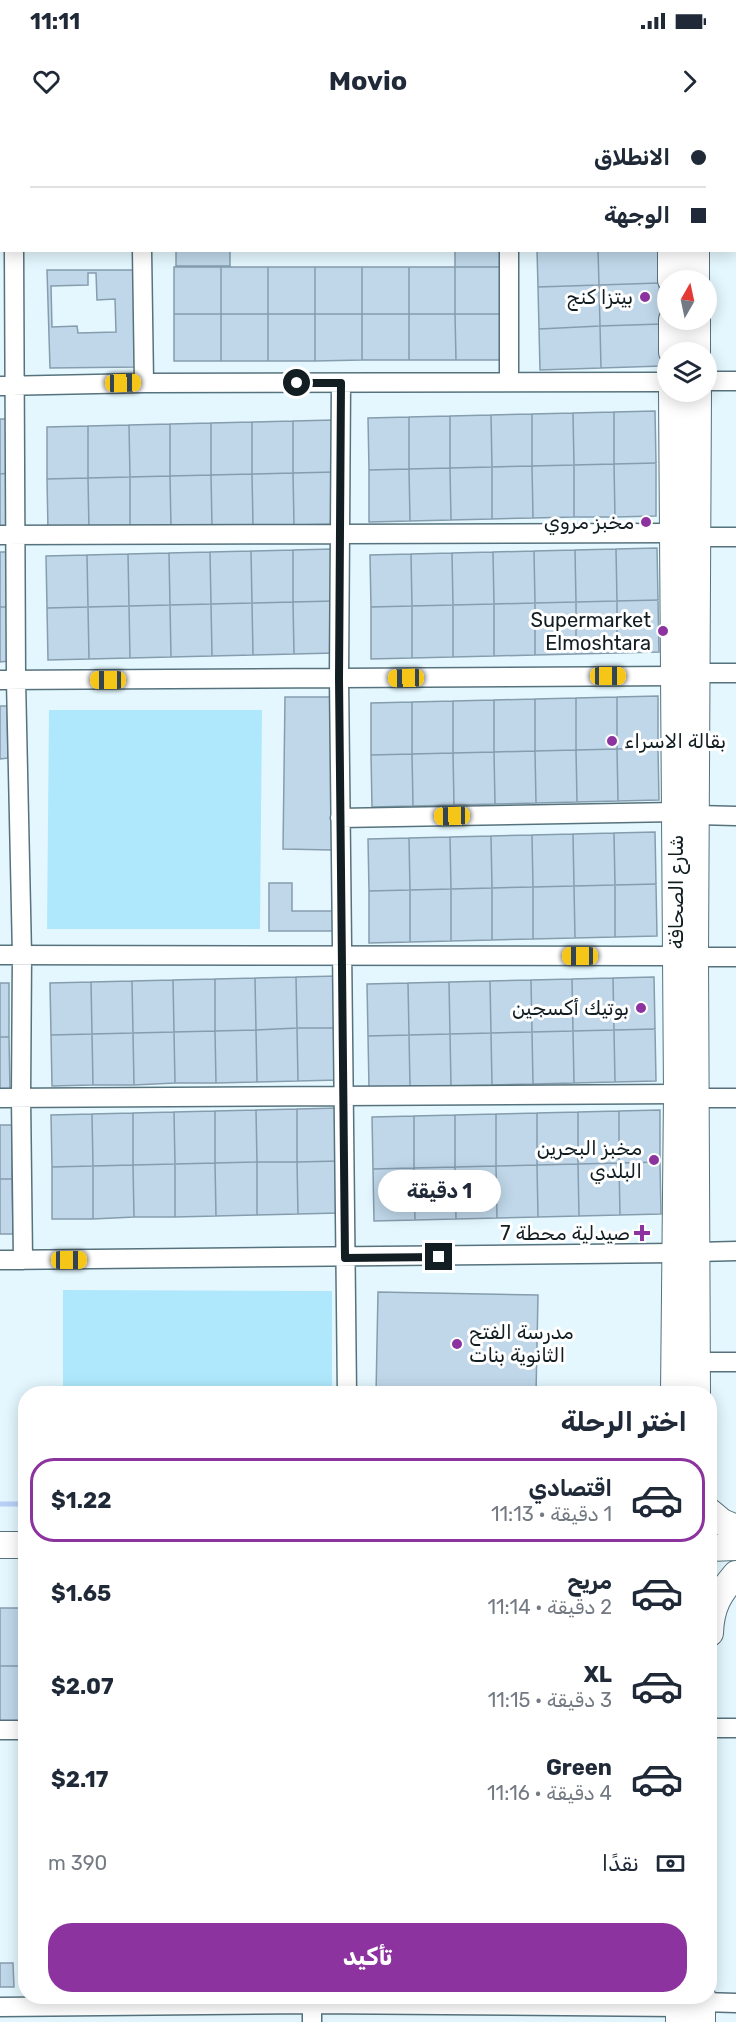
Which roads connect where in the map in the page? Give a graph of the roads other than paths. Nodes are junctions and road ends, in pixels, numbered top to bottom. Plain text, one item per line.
1 (14, 252) edge
2 (142, 252) edge
3 (509, 252) edge
4 (671, 252) edge
5 (696, 252) edge
6 (671, 270) edge
7 (696, 270) edge
8 (509, 381) junction
9 (717, 381) edge
10 (736, 381) edge
11 (657, 382) edge
12 (144, 383) junction
13 (341, 383) junction
14 (7, 386) edge
15 (673, 402) edge
16 (697, 402) edge
17 (8, 535) edge
18 (685, 535) junction
19 (339, 536) junction
20 (736, 537) edge
21 (736, 673) edge
22 (686, 674) junction
23 (339, 678) junction
24 (8, 680) edge
25 (687, 814) junction
26 (736, 816) edge
27 (340, 818) junction
28 (0, 955) edge
29 (22, 955) junction
30 (342, 956) junction
31 (686, 956) junction
32 (736, 957) edge
33 (342, 1096) junction
34 (687, 1096) junction
35 (0, 1098) edge
36 (21, 1098) junction
37 (736, 1098) edge
38 (736, 1251) edge
39 (686, 1253) junction
40 (345, 1258) junction
41 (0, 1260) edge
42 (23, 1260) junction
43 (696, 1362) junction
44 (736, 1362) edge
45 (347, 1386) edge
46 (676, 1386) edge
47 (696, 1386) edge
48 (717, 1518) edge
49 (736, 1528) edge
50 (0, 1545) edge
51 (18, 1545) edge
52 (736, 1547) edge
53 (717, 1548) edge
54 (736, 1574) edge
55 (717, 1599) edge
56 (717, 1728) edge
57 (736, 1728) edge
58 (0, 1730) edge
59 (18, 1730) edge
60 (736, 2003) edge
61 (0, 2007) edge
62 (312, 2008) edge
63 (691, 2008) edge

1 - 14 street
2 - 12 street
3 - 8 street
4 - 6 main road
5 - 7 main road
8 - 11 street
8 - 13 street
9 - 10 street
12 - 13 street
12 - 14 street
13 - 19 street
14 - 17 street
15 - 18 main road, شارع الصحافة
16 - 18 main road, شارع الصحافة
17 - 19 street
17 - 24 street
18 - 19 street
18 - 20 street
18 - 22 main road, شارع الصحافة
19 - 23 street
21 - 22 street
22 - 23 street
22 - 25 main road, شارع الصحافة
23 - 24 street
23 - 27 street
24 - 29 street
25 - 26 street
25 - 27 street
25 - 31 main road, شارع الصحافة
27 - 30 street
28 - 29 street
29 - 30 street
29 - 36 street
30 - 31 street
30 - 33 street
31 - 32 street
31 - 34 main road, شارع الصحافة
33 - 34 street
33 - 36 street
33 - 40 street
34 - 37 street
34 - 39 main road, شارع الصحافة
35 - 36 street
36 - 42 street
38 - 39 street
39 - 40 street
39 - 43 main road, شارع الصحافة
39 - 46 main road, شارع الصحافة
40 - 42 street
40 - 45 street
41 - 42 street
43 - 44 street
43 - 47 main road, شارع الصحافة
48 - 49 main road
50 - 51 main road
52 - 53 main road
54 - 55 main road
56 - 57 street
58 - 59 street
60 - 63 street
61 - 62 street
62 - 63 street

